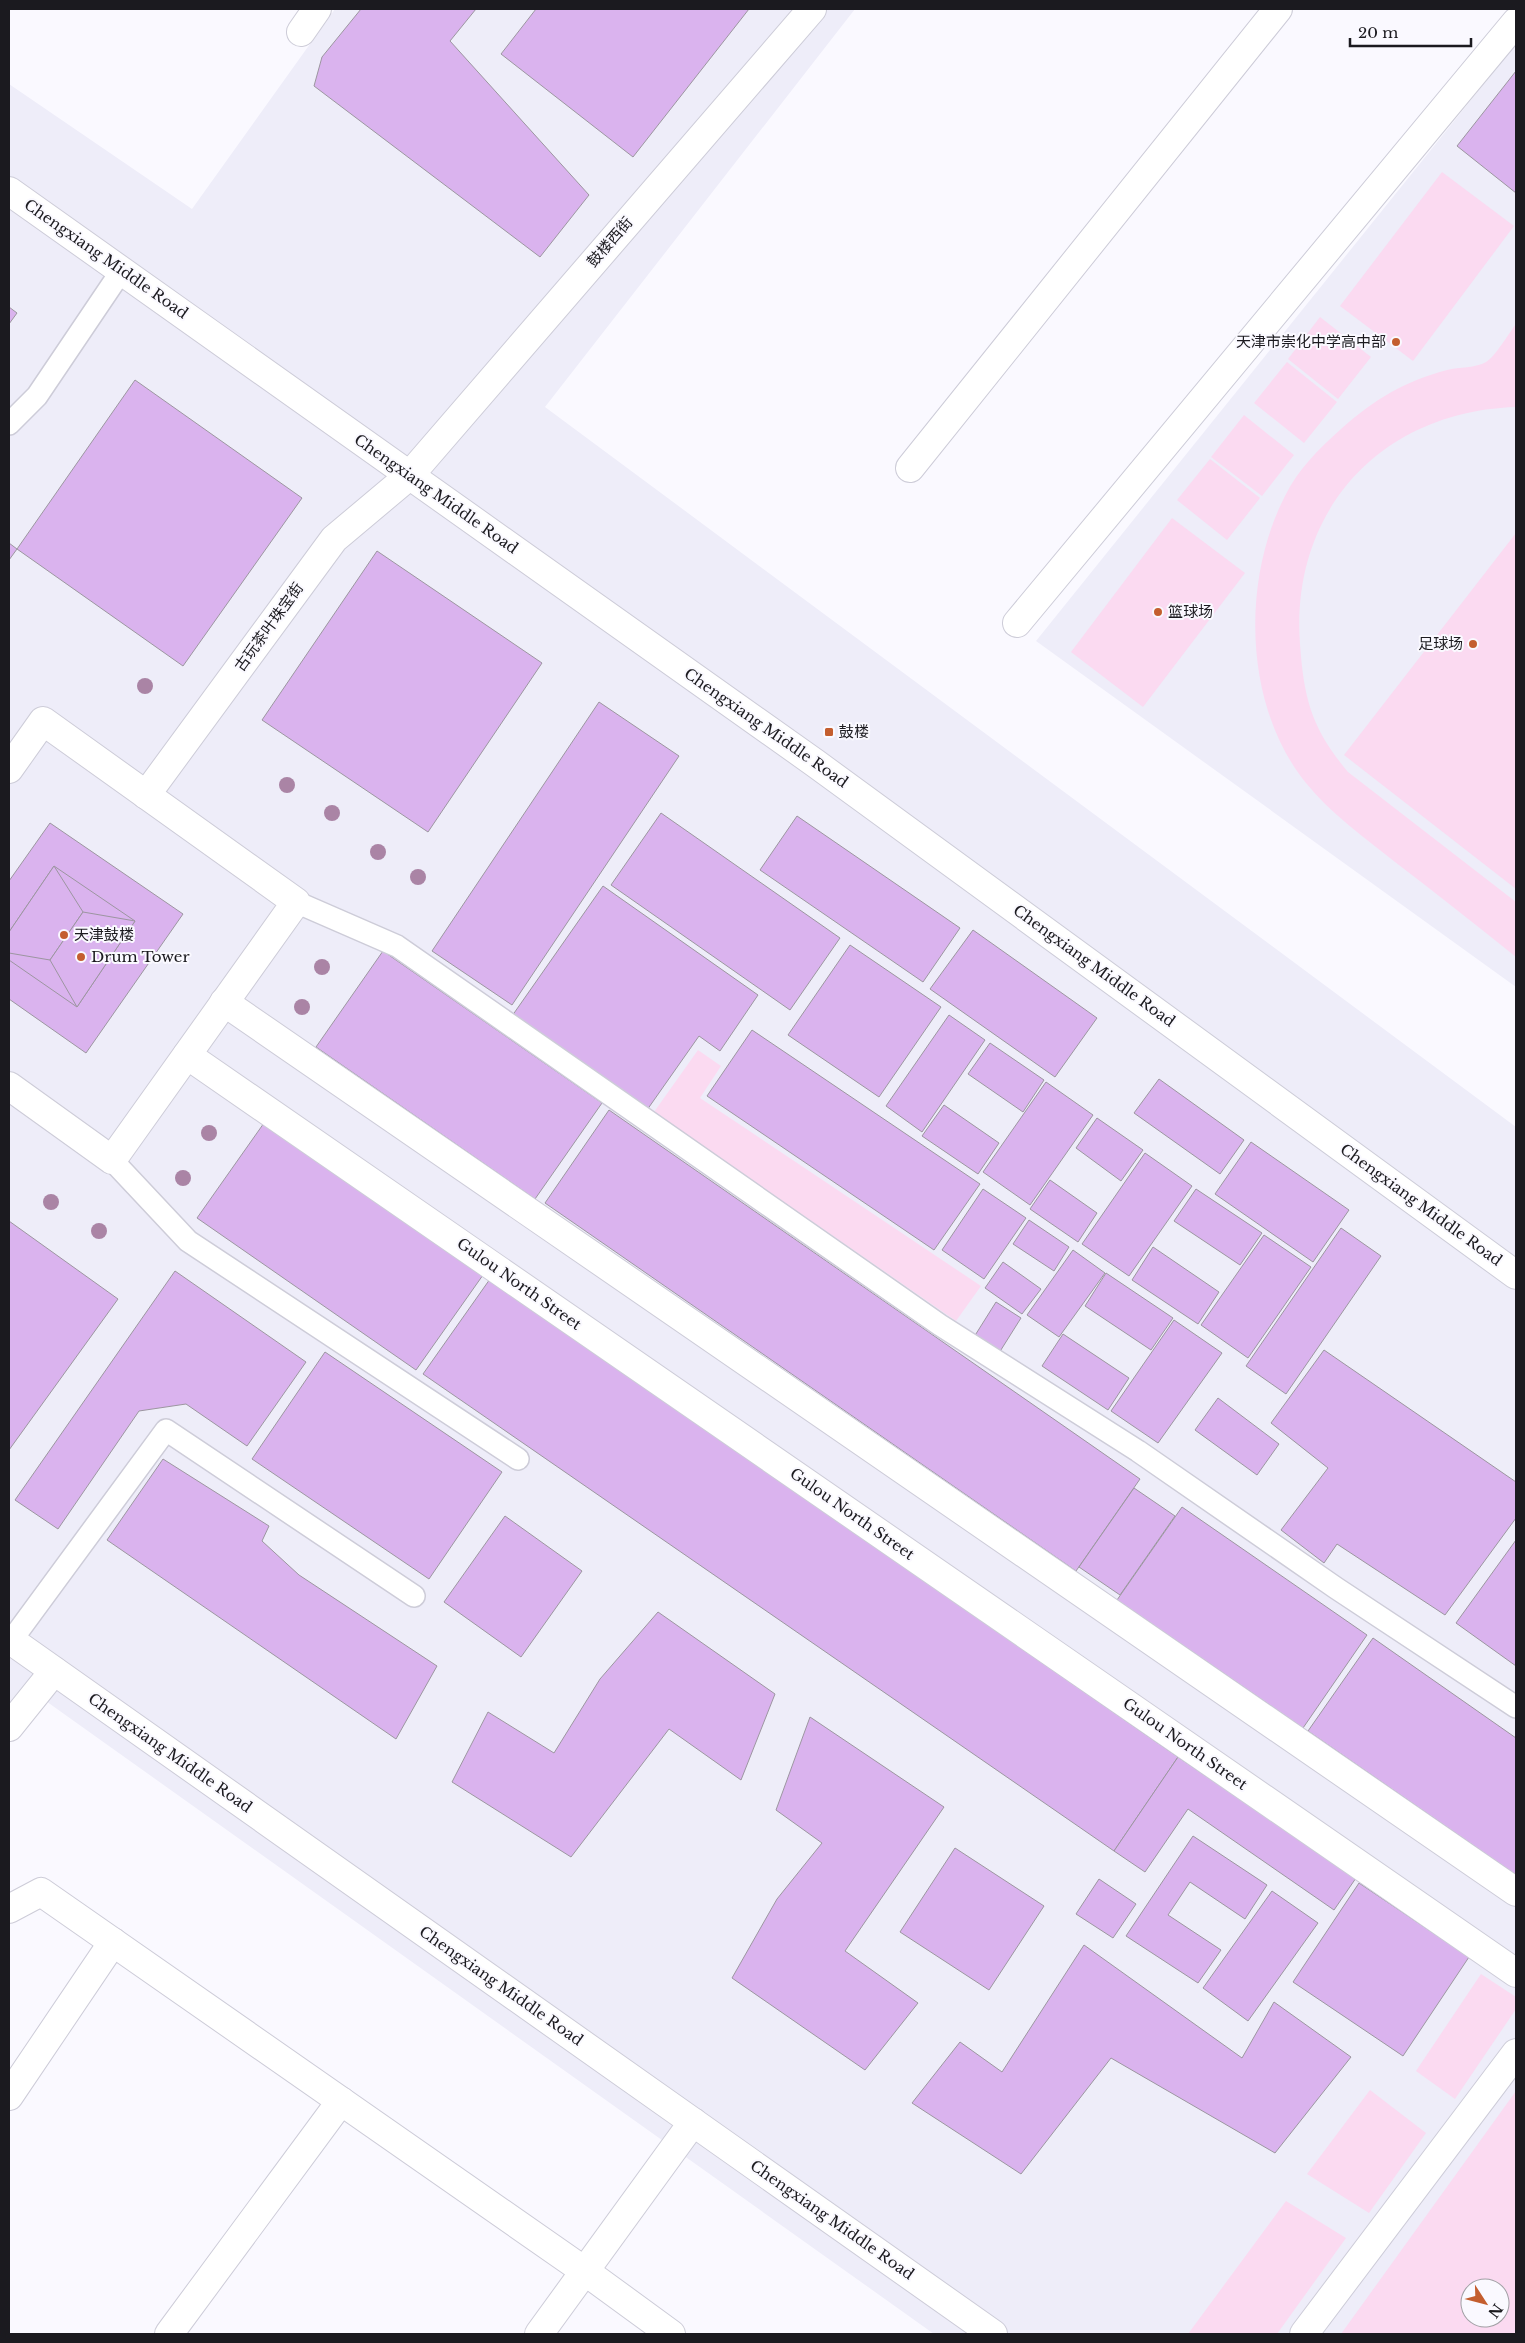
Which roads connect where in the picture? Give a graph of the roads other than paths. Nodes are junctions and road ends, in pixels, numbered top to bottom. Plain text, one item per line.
1 (317, 9) edge
2 (812, 9) edge
3 (1278, 9) edge
4 (1516, 22) edge
5 (301, 32) dead end
6 (9, 191) edge
7 (122, 270) junction
8 (9, 424) edge
9 (910, 468) dead end
10 (409, 476) junction
11 (1017, 623) dead end
12 (9, 769) edge
13 (146, 795) junction
14 (296, 902) junction
15 (224, 1002) junction
16 (187, 1055) junction
17 (9, 1086) edge
18 (112, 1160) junction
19 (1516, 1275) edge
20 (518, 1459) dead end
21 (414, 1596) dead end
22 (10, 1640) edge
23 (54, 1671) junction
24 (1516, 1707) edge
25 (9, 1727) edge
26 (1516, 1892) edge
27 (9, 1909) edge
28 (113, 1942) junction
29 (1516, 1973) edge
30 (1516, 2053) edge
31 (9, 2096) edge
32 (341, 2101) junction
33 (694, 2122) junction
34 (586, 2272) junction
35 (169, 2334) edge
36 (538, 2334) edge
37 (671, 2334) edge
38 (993, 2334) edge
39 (1304, 2334) edge

1 - 5 street
2 - 10 street, 鼓楼西街
3 - 9 street
4 - 11 street
6 - 7 street, Chengxiang Middle Road
7 - 8 lane
7 - 10 street, Chengxiang Middle Road
10 - 13 street, 古玩茶叶珠宝街
10 - 19 street, Chengxiang Middle Road
12 - 13 street
13 - 14 street
14 - 15 street
14 - 24 lane
15 - 16 street
15 - 26 street
16 - 18 street
16 - 29 street, Gulou North Street
17 - 18 street
18 - 20 lane
21 - 22 lane
22 - 23 street, Chengxiang Middle Road
23 - 25 street
23 - 33 street, Chengxiang Middle Road
27 - 28 street
28 - 31 street
28 - 32 street
30 - 39 street
32 - 34 street
32 - 35 street
33 - 34 street
33 - 38 street, Chengxiang Middle Road
34 - 36 street
34 - 37 street

